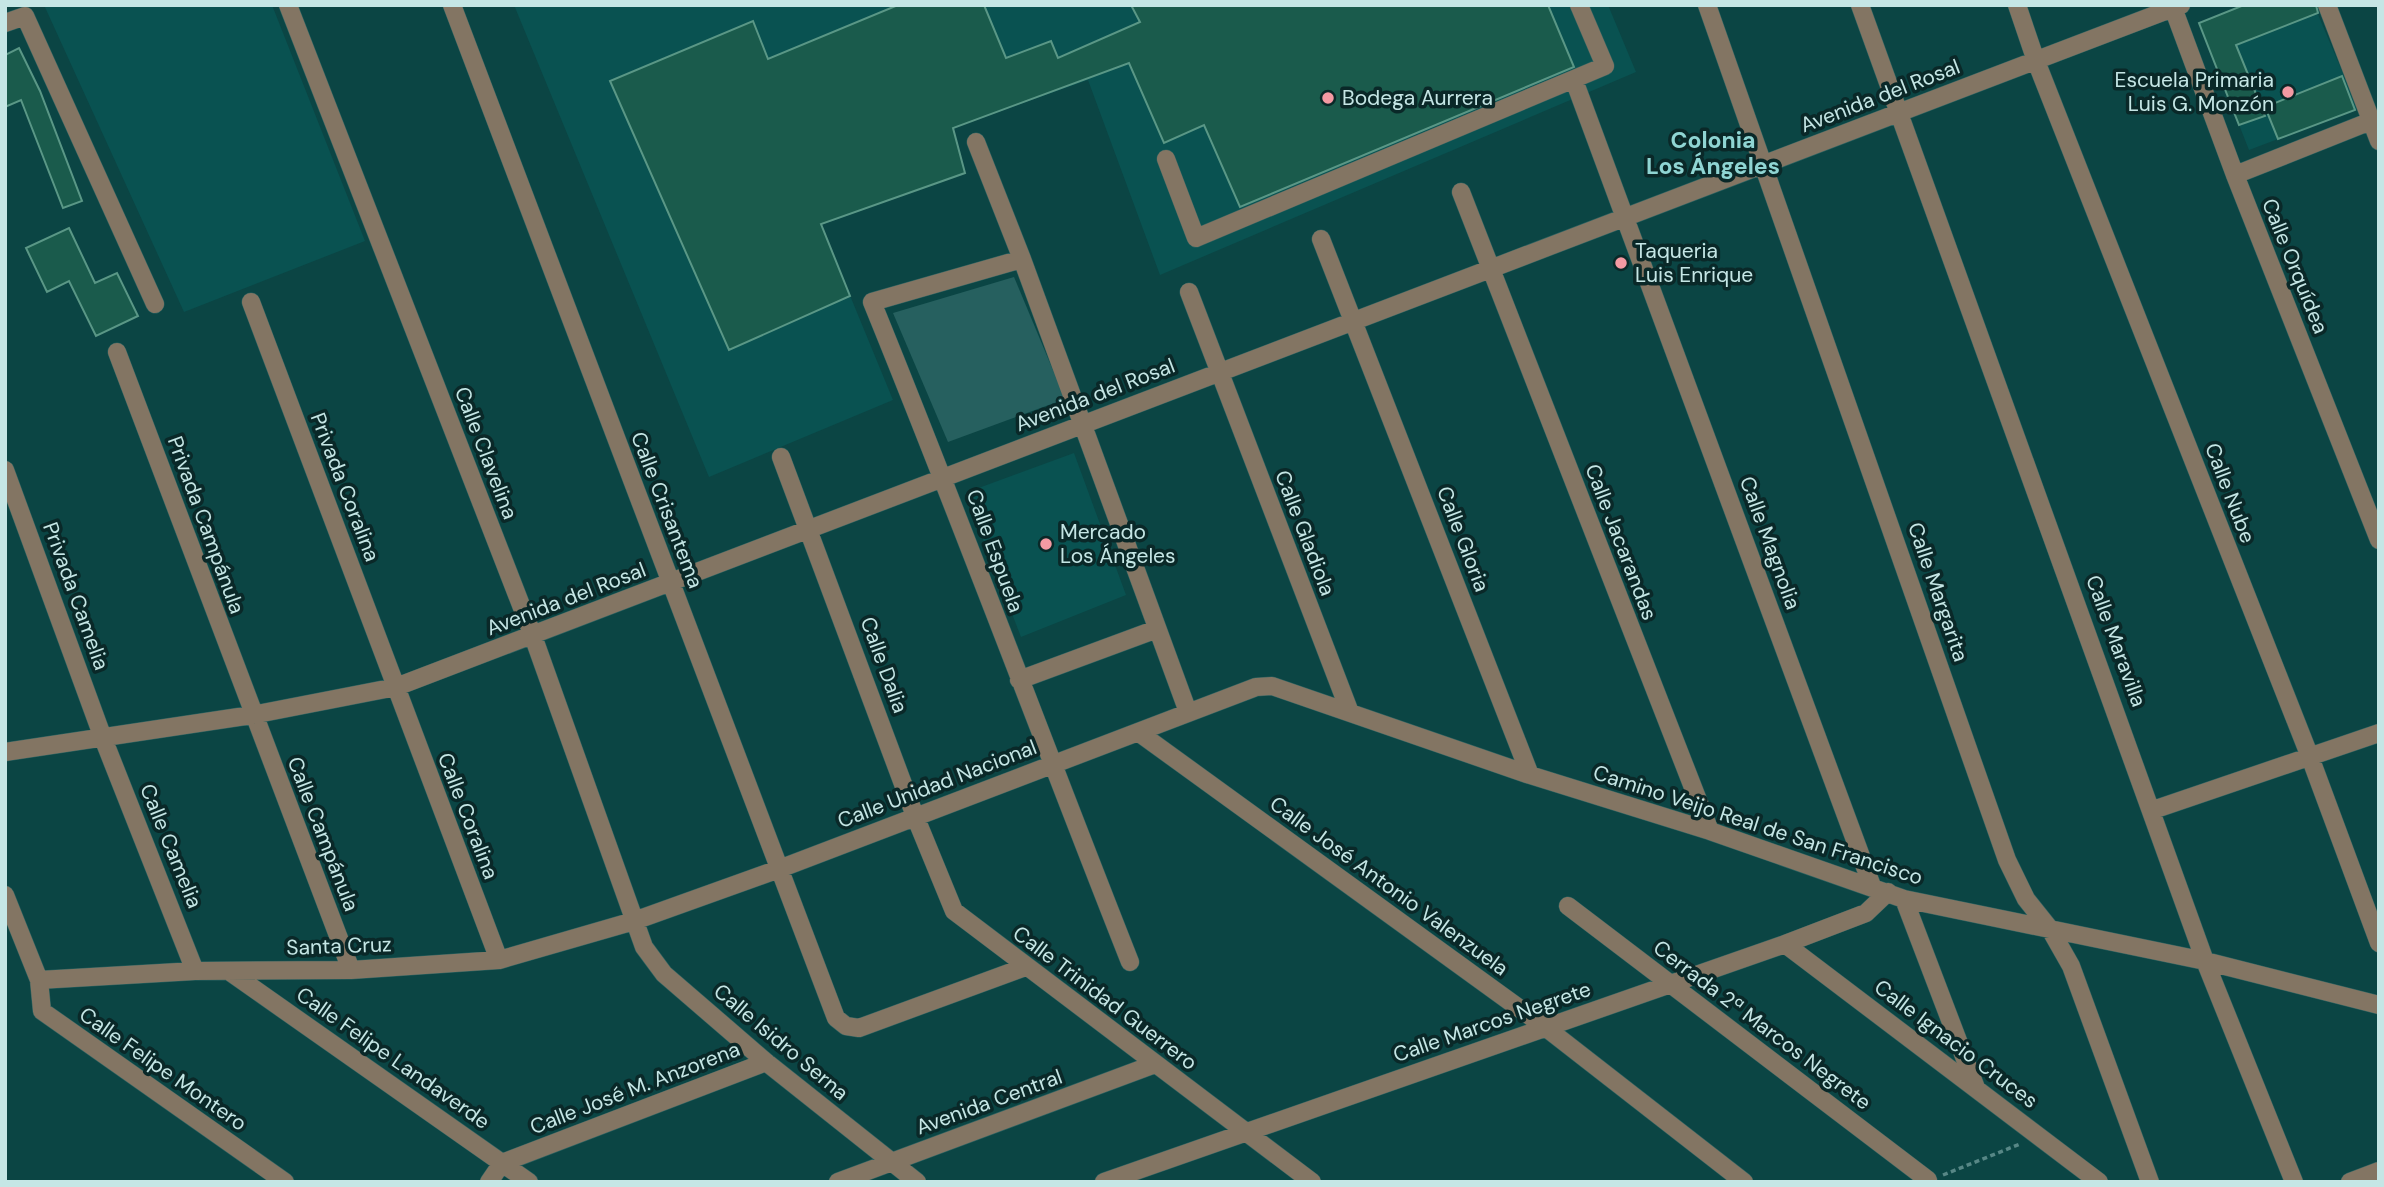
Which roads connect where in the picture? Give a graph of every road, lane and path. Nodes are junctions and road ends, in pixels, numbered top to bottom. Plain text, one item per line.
1 (288, 5) edge
2 (452, 5) edge
3 (1579, 5) edge
4 (1707, 5) edge
5 (1860, 5) edge
6 (2017, 5) edge
7 (2327, 5) edge
8 (2175, 6) edge
9 (5, 23) edge
10 (2036, 61) junction
11 (1574, 80) junction
12 (1900, 114) junction
13 (2371, 121) junction
14 (2379, 141) edge
15 (976, 142) dead end
16 (1167, 159) dead end
17 (1764, 164) junction
18 (2235, 175) junction
19 (1461, 192) dead end
20 (1626, 216) junction
21 (1321, 239) dead end
22 (1023, 260) junction
23 (1490, 269) junction
24 (1189, 292) dead end
25 (251, 302) dead end
26 (155, 304) dead end
27 (1354, 321) junction
28 (117, 352) dead end
29 (1219, 371) junction
30 (1081, 425) junction
31 (781, 457) dead end
32 (5, 470) edge
33 (944, 477) junction
34 (810, 530) junction
35 (2379, 540) edge
36 (670, 583) junction
37 (1157, 629) junction
38 (533, 636) junction
39 (1019, 680) junction
40 (396, 687) junction
41 (1256, 687) joint
42 (1349, 710) junction
43 (1188, 712) junction
44 (252, 715) junction
45 (1138, 732) junction
46 (2379, 733) edge
47 (103, 738) junction
48 (5, 752) edge
49 (2310, 757) junction
50 (1052, 765) junction
51 (1531, 775) junction
52 (2153, 810) junction
53 (915, 816) junction
54 (1710, 831) junction
55 (779, 869) junction
56 (1888, 892) junction
57 (5, 895) edge
58 (1568, 906) dead end
59 (634, 921) junction
60 (2050, 929) junction
61 (2379, 943) edge
62 (1785, 944) junction
63 (499, 960) junction
64 (2205, 961) junction
65 (1130, 962) dead end
66 (1025, 967) junction
67 (351, 970) junction
68 (195, 971) junction
69 (230, 972) junction
70 (39, 980) junction
71 (1670, 985) junction
72 (2379, 1005) edge
73 (1545, 1027) junction
74 (766, 1062) junction
75 (1155, 1065) junction
76 (1976, 1088) junction
77 (1248, 1131) junction
78 (2041, 1136) junction
79 (893, 1162) junction
80 (502, 1163) junction
81 (2379, 1171) edge
82 (1928, 1180) edge
83 (2092, 1180) edge
84 (285, 1182) edge
85 (489, 1182) edge
86 (529, 1182) edge
87 (838, 1182) edge
88 (917, 1182) edge
89 (1104, 1182) edge
90 (1312, 1182) edge
91 (1744, 1182) edge
92 (2150, 1182) edge
93 (2294, 1182) edge
94 (2350, 1182) edge

1 - 38 street, Calle Clavelina
2 - 36 street, Calle Crisantema
3 - 11 street
4 - 17 street, Calle Margarita
5 - 12 street, Calle Maravilla
6 - 10 street, Calle Nube
7 - 13 street
8 - 10 street, Avenida del Rosal
8 - 18 street, Calle Orquídea
9 - 26 street
10 - 12 street, Avenida del Rosal
10 - 49 street, Calle Nube
11 - 16 street
11 - 20 street, Calle Magnolia
12 - 17 street, Avenida del Rosal
12 - 52 street, Calle Maravilla
13 - 14 street
13 - 18 street
15 - 22 street
17 - 20 street, Avenida del Rosal
17 - 60 street, Calle Margarita
18 - 35 street, Calle Orquídea
19 - 23 street, Calle Jacarandas
20 - 23 street, Avenida del Rosal
20 - 56 street, Calle Magnolia
21 - 27 street, Calle Gloria
22 - 30 street
22 - 33 street, Calle Espuela
23 - 27 street, Avenida del Rosal
23 - 54 street, Calle Jacarandas
24 - 29 street, Calle Gladiola
25 - 40 street, Privada Coralina
27 - 29 street, Avenida del Rosal
27 - 51 street, Calle Gloria
28 - 44 street, Privada Campánula
29 - 30 street, Avenida del Rosal
29 - 42 street, Calle Gladiola
30 - 33 street, Avenida del Rosal
30 - 37 street
31 - 34 street, Calle Dalia
32 - 47 street, Privada Camelia
33 - 34 street, Avenida del Rosal
33 - 39 street, Calle Espuela
34 - 36 street, Avenida del Rosal
34 - 53 street, Calle Dalia
36 - 38 street, Avenida del Rosal
36 - 55 street, Calle Crisantema
37 - 39 street
37 - 43 street
38 - 40 street, Avenida del Rosal
38 - 59 street, Calle Clavelina
39 - 50 street, Calle Espuela
40 - 44 street, Avenida del Rosal
40 - 63 street, Calle Coralina
41 - 42 street, Camino Veijo Real de San Francisco
41 - 43 street, Calle Unidad Nacional
42 - 51 street, Camino Veijo Real de San Francisco
43 - 45 street, Calle Unidad Nacional
44 - 47 street, Avenida del Rosal
44 - 67 street, Calle Campánula
45 - 50 street, Calle Unidad Nacional
45 - 73 street, Calle José Antonio Valenzuela
46 - 49 street
47 - 48 street, Avenida del Rosal
47 - 68 street, Calle Camelia
49 - 52 street
49 - 61 street, Calle Nube
50 - 53 street, Calle Unidad Nacional
50 - 65 street, Calle Espuela
51 - 54 street, Camino Veijo Real de San Francisco
52 - 64 street, Calle Maravilla
53 - 55 street, Calle Unidad Nacional
53 - 66 street, Calle Trinidad Guerrero
54 - 56 street, Camino Veijo Real de San Francisco
55 - 59 street, Calle Unidad Nacional
55 - 66 street, Calle Crisantema
56 - 60 street, Camino Veijo Real de San Francisco
56 - 62 street, Calle Marcos Negrete
56 - 76 street, Calle Magnolia
57 - 70 street, Calle Felipe Montero
58 - 71 street, Cerrada 2ª Marcos Negrete
59 - 63 street, Santa Cruz
59 - 74 street, Calle Isidro Serna
60 - 64 street, Camino Veijo Real de San Francisco
60 - 92 street, Calle Margarita
62 - 71 street, Calle Marcos Negrete
62 - 76 street, Calle Ignacio Cruces
63 - 67 street, Santa Cruz
64 - 72 street, Camino Veijo Real de San Francisco
64 - 93 street, Calle Maravilla
66 - 75 street, Calle Trinidad Guerrero
67 - 69 street, Santa Cruz
68 - 69 street, Santa Cruz
68 - 70 street, Santa Cruz
69 - 80 street, Calle Felipe Landaverde
70 - 84 street, Calle Felipe Montero
71 - 73 street, Calle Marcos Negrete
71 - 82 street, Cerrada 2ª Marcos Negrete
73 - 77 street, Calle Marcos Negrete
73 - 91 street, Calle José Antonio Valenzuela
74 - 79 street, Calle Isidro Serna
74 - 80 street, Calle José M. Anzorena
75 - 77 street, Calle Trinidad Guerrero
75 - 79 street, Avenida Central
76 - 78 street, Calle Ignacio Cruces
77 - 89 street, Calle Marcos Negrete
77 - 90 street, Calle Trinidad Guerrero
78 - 82 path
78 - 83 street, Calle Ignacio Cruces
79 - 87 street, Avenida Central
79 - 88 street, Calle Isidro Serna
80 - 85 street
80 - 86 street, Calle Felipe Landaverde
81 - 94 street

